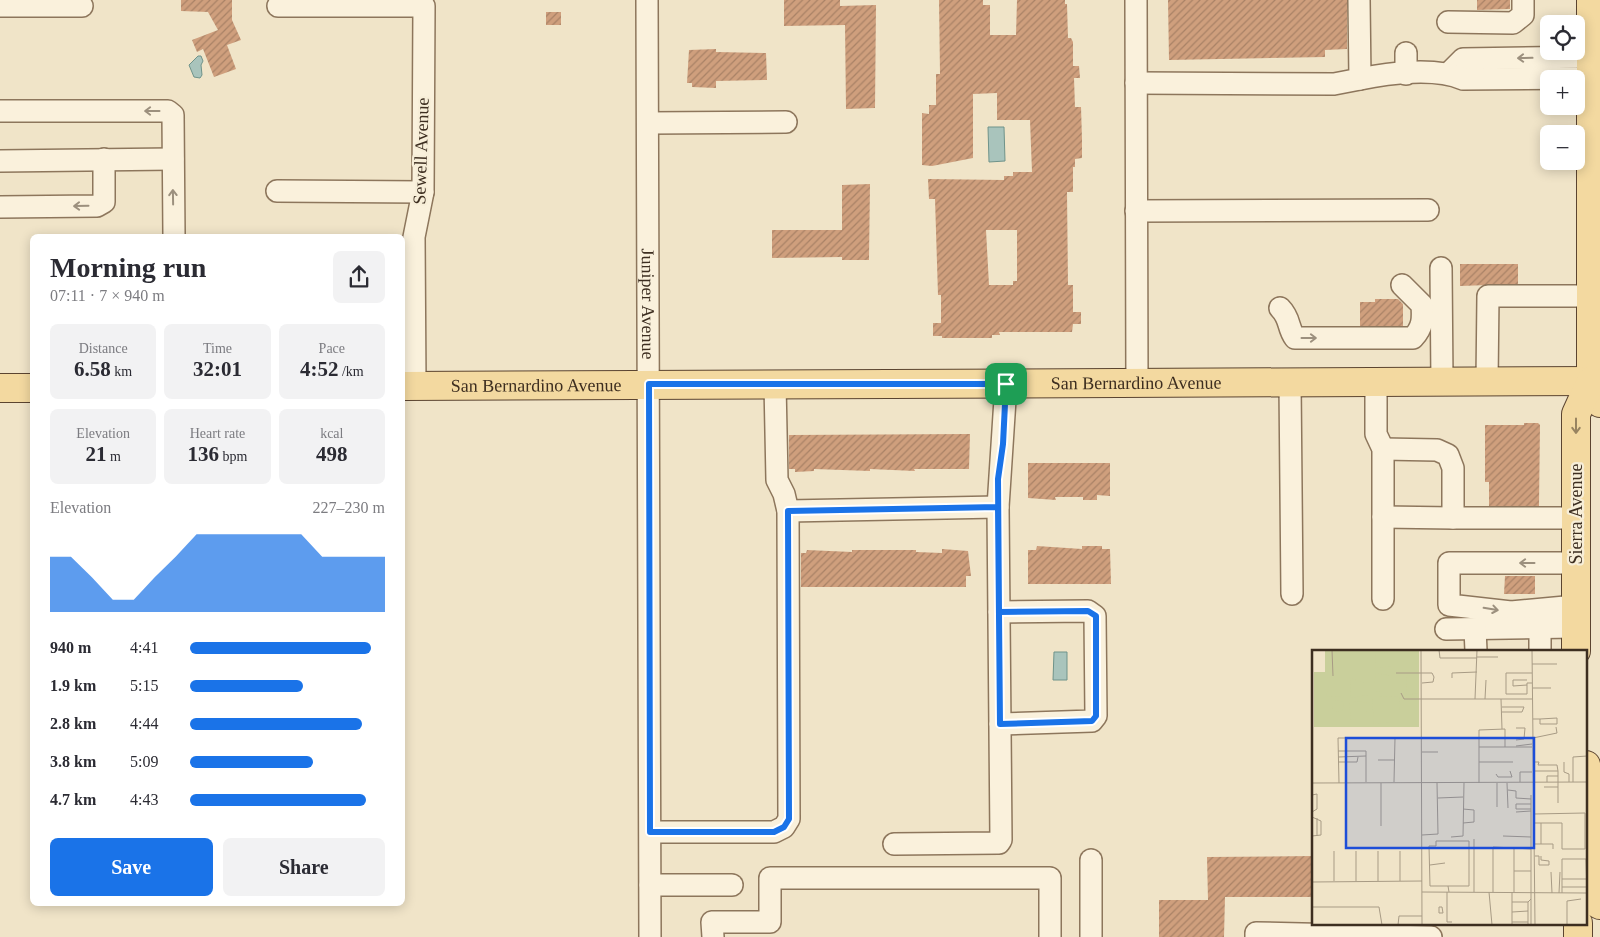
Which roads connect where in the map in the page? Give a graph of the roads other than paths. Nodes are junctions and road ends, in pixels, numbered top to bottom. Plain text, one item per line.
1 (648, 0) edge
2 (1136, 0) edge
3 (1359, 0) edge
4 (1523, 0) edge
5 (1594, 1) edge
6 (0, 6) edge
7 (82, 6) dead end
8 (278, 6) dead end
9 (1448, 22) dead end
10 (1591, 68) junction
11 (1360, 79) junction
12 (1136, 83) junction
13 (0, 111) edge
14 (786, 122) dead end
15 (648, 123) junction
16 (173, 159) junction
17 (104, 160) junction
18 (0, 161) edge
19 (277, 191) dead end
20 (423, 192) junction
21 (1596, 204) edge
22 (0, 207) edge
23 (1428, 210) dead end
24 (1136, 211) junction
25 (174, 234) edge
26 (1442, 268) dead end
27 (1402, 285) dead end
28 (1594, 289) edge
29 (1280, 308) dead end
30 (1487, 381) junction
31 (1442, 382) junction
32 (1290, 383) junction
33 (1376, 383) junction
34 (649, 384) junction
35 (775, 384) junction
36 (1006, 384) junction
37 (1137, 384) junction
38 (409, 385) edge
39 (0, 388) edge
40 (30, 388) edge
41 (1597, 388) edge
42 (1383, 449) junction
43 (998, 507) junction
44 (788, 511) junction
45 (1383, 517) junction
46 (1453, 518) junction
47 (1576, 518) junction
48 (1576, 563) junction
49 (1292, 594) dead end
50 (1383, 599) dead end
51 (999, 612) junction
52 (1540, 628) junction
53 (1576, 628) edge
54 (1446, 629) dead end
55 (1474, 629) junction
56 (1476, 650) edge
57 (1540, 650) edge
58 (1000, 724) junction
59 (1588, 772) edge
60 (650, 832) junction
61 (894, 844) dead end
62 (1091, 860) dead end
63 (650, 885) junction
64 (732, 885) dead end
65 (1600, 905) edge
66 (1578, 924) edge
67 (650, 937) edge
68 (713, 937) edge
69 (1050, 937) edge
70 (1090, 937) edge
71 (1256, 937) edge
72 (1432, 937) edge
73 (1578, 937) edge

1 - 15 street, Juniper Avenue
2 - 12 street
3 - 11 street
4 - 9 street
5 - 10 main road, Sierra Avenue
6 - 7 street
8 - 20 street, Sewell Avenue
10 - 11 street
10 - 21 main road, Sierra Avenue
11 - 12 street
12 - 24 street
16 -> 13 street
14 - 15 street
15 - 34 street, Juniper Avenue
16 - 17 street
25 -> 16 street
17 - 18 street
17 -> 22 street
19 - 20 street
20 - 38 street, Sewell Avenue
21 - 28 main road, Sierra Avenue
23 - 24 street
24 - 37 street
26 - 31 street
29 -> 27 street
28 - 30 street
28 - 41 main road, Sierra Avenue
30 - 31 main road, San Bernardino Avenue
30 - 41 main road, San Bernardino Avenue
31 - 33 main road, San Bernardino Avenue
32 - 33 main road, San Bernardino Avenue
32 - 37 main road, San Bernardino Avenue
32 - 49 street
33 - 42 street
34 - 35 main road, San Bernardino Avenue
34 - 38 main road, San Bernardino Avenue
34 - 60 street, Juniper Avenue
35 - 36 main road, San Bernardino Avenue
35 - 44 street
36 - 37 main road, San Bernardino Avenue
36 - 43 street
39 - 40 main road
41 -> 47 main road, Sierra Avenue
42 - 45 street
42 - 46 street
43 - 44 street
43 - 51 street
44 - 60 street
45 - 46 street
45 - 50 street
46 - 47 street
47 - 48 main road, Sierra Avenue
48 - 53 main road, Sierra Avenue
48 -> 53 street
51 - 58 street
51 - 58 street
52 - 53 street
52 - 55 street
52 - 57 street
54 - 55 street
55 - 56 street
58 - 61 street
59 - 65 main road
60 - 63 street, Juniper Avenue
62 - 70 street
63 - 64 street
63 - 67 street, Juniper Avenue
66 - 73 main road
68 - 69 street
71 - 72 street

